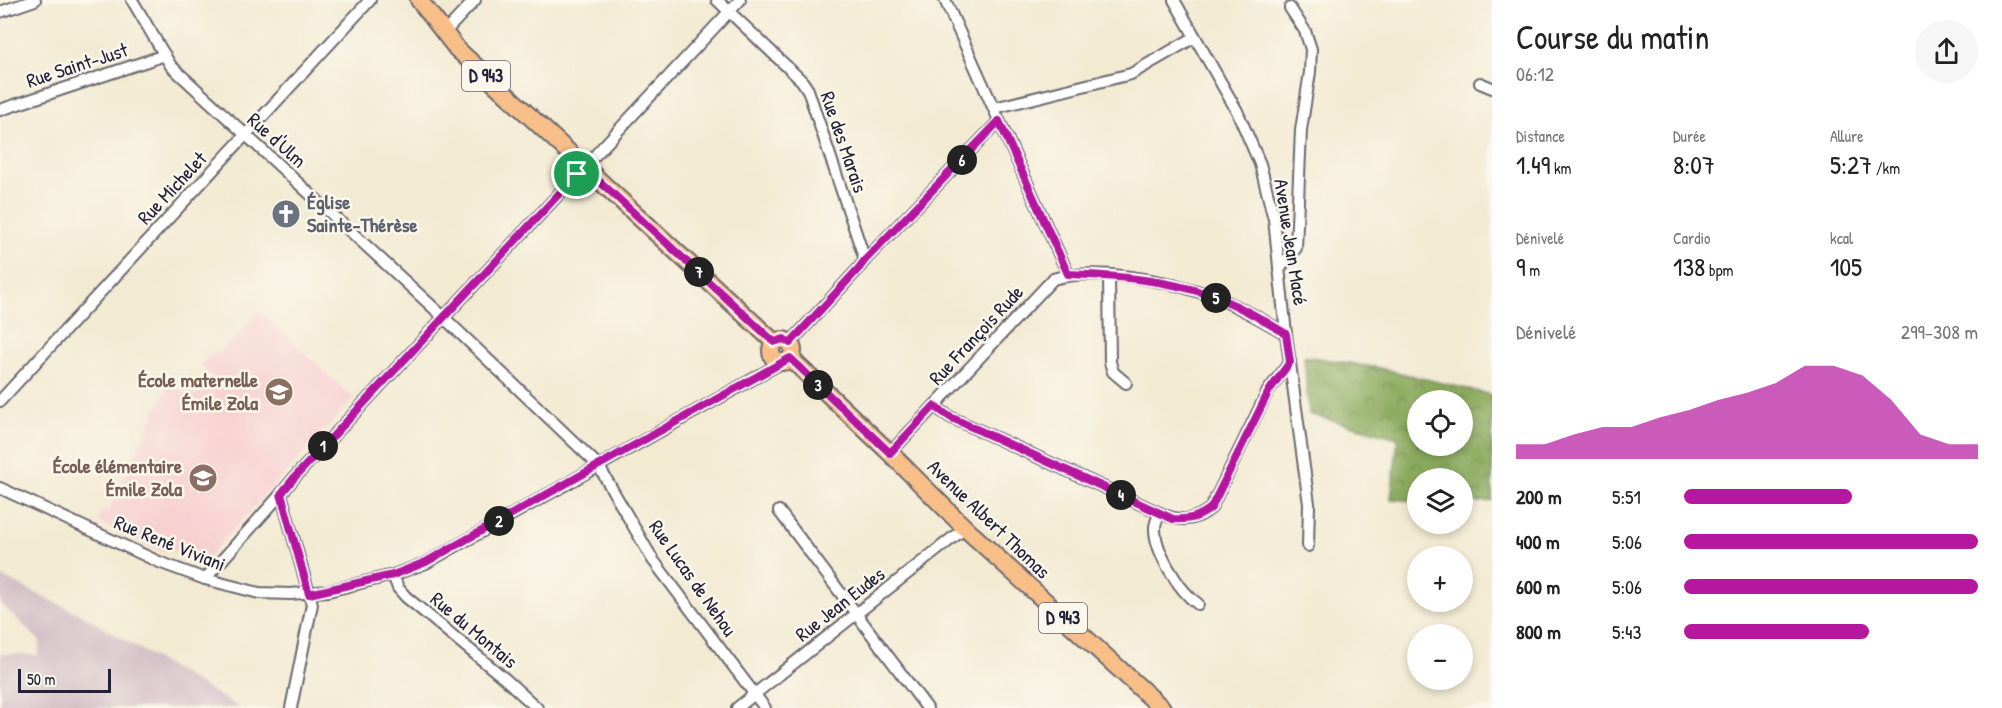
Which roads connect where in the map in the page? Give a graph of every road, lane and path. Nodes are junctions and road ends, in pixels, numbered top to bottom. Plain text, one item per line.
1 (35, 0) edge
2 (132, 0) edge
3 (370, 0) edge
4 (419, 0) edge
5 (476, 0) edge
6 (717, 0) edge
7 (740, 0) edge
8 (945, 0) edge
9 (1174, 0) edge
10 (1290, 8) dead end
11 (0, 12) edge
12 (729, 12) junction
13 (444, 33) junction
14 (1195, 37) junction
15 (165, 55) junction
16 (1480, 83) dead end
17 (1492, 88) edge
18 (994, 108) junction
19 (0, 110) edge
20 (999, 121) junction
21 (246, 135) junction
22 (584, 167) junction
23 (865, 260) junction
24 (1279, 269) junction
25 (1068, 274) junction
26 (1109, 276) junction
27 (444, 318) junction
28 (1286, 334) junction
29 (784, 351) junction
30 (1290, 362) junction
31 (1126, 383) dead end
32 (0, 401) edge
33 (934, 406) junction
34 (890, 453) junction
35 (598, 465) junction
36 (0, 488) edge
37 (281, 494) junction
38 (779, 511) dead end
39 (1160, 513) junction
40 (965, 528) junction
41 (1308, 546) dead end
42 (393, 575) junction
43 (205, 579) junction
44 (309, 594) junction
45 (1198, 604) dead end
46 (857, 614) junction
47 (755, 694) junction
48 (291, 708) edge
49 (537, 708) edge
50 (737, 708) edge
51 (765, 708) edge
52 (927, 708) edge
53 (1162, 708) edge

1 - 11 street
2 - 15 street, Rue d'Ulm
3 - 21 street, Rue Michelet
4 - 13 main road, Avenue Albert Thomas / D 943
5 - 13 street
6 - 12 street, Rue des Marais
7 - 12 street
8 - 18 street
9 - 14 street, Avenue Jean Macé
10 - 24 street
12 - 22 street
12 - 23 street, Rue des Marais
13 - 22 main road, Avenue Albert Thomas / D 943
14 - 18 street
14 - 24 street, Avenue Jean Macé
15 - 19 street, Rue Saint-Just
15 - 21 street, Rue d'Ulm
16 - 17 street
18 - 20 street
20 - 23 street, Rue René Viviani
20 - 25 street
21 - 27 street, Rue d'Ulm
21 - 32 street, Rue Michelet
22 - 27 street
22 - 29 main road, Avenue Albert Thomas / D 943
23 - 29 street, Rue René Viviani
24 - 28 street, Avenue Jean Macé
25 - 26 street
25 - 33 street, Rue François Rude
26 - 28 street
26 - 31 street
27 - 35 street, Rue d'Ulm
27 - 37 street
28 - 30 street, Avenue Jean Macé
29 - 34 main road, Avenue Albert Thomas / D 943
29 - 35 street, Rue René Viviani
30 - 39 street
30 - 41 street, Avenue Jean Macé
33 - 34 street, Rue François Rude
33 - 39 street
34 - 40 main road, Avenue Albert Thomas / D 943
35 - 42 street, Rue René Viviani
35 - 47 street, Rue Lucas de Nehou
36 - 43 street, Rue René Viviani
37 - 43 street
37 - 44 street
38 - 46 street
39 - 45 street
40 - 46 street, Rue Jean Eudes
40 - 53 main road, Avenue Albert Thomas / D 943
42 - 44 street, Rue René Viviani
42 - 49 street, Rue du Montais
43 - 44 street, Rue René Viviani
44 - 48 street
46 - 47 street, Rue Jean Eudes
46 - 52 street
47 - 50 street, Rue Jean Eudes
47 - 51 street, Rue Lucas de Nehou

